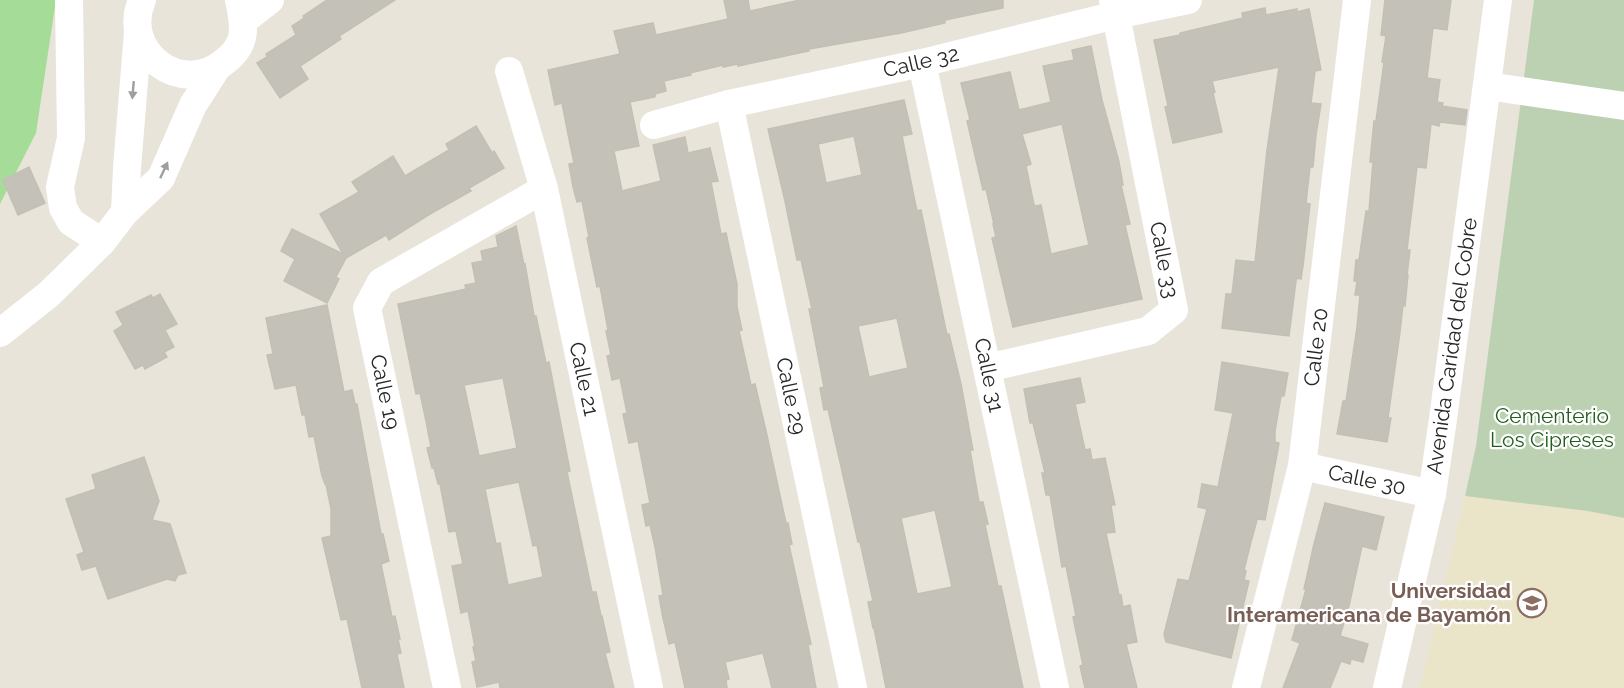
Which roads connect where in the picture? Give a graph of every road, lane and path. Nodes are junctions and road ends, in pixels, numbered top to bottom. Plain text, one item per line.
1 (69, 0) edge
2 (142, 0) edge
3 (270, 0) edge
4 (1188, 0) edge
5 (1357, 0) edge
6 (1498, 0) edge
7 (1114, 7) edge
8 (241, 10) edge
9 (138, 32) junction
10 (922, 63) junction
11 (216, 69) junction
12 (509, 71) dead end
13 (1487, 86) junction
14 (729, 104) junction
15 (1624, 106) edge
16 (654, 125) dead end
17 (543, 189) junction
18 (125, 212) junction
19 (102, 242) junction
20 (0, 333) edge
21 (987, 368) junction
22 (1302, 466) junction
23 (1432, 494) junction
24 (447, 688) edge
25 (649, 688) edge
26 (853, 688) edge
27 (1055, 688) edge
28 (1246, 688) edge
29 (1387, 688) edge

1 - 19 street
2 - 9 street
3 - 8 street
4 - 7 street, Calle 32
5 - 22 street, Calle 20
6 - 13 street, Avenida Caridad del Cobre
7 - 10 street, Calle 32
7 - 21 street, Calle 33
8 - 11 street
9 - 11 street
9 -> 18 street
10 - 14 street, Calle 32
10 - 21 street, Calle 31
18 -> 11 street
12 - 17 street, Calle 21
13 - 15 street
13 - 23 street, Avenida Caridad del Cobre
14 - 16 street, Calle 32
14 - 26 street, Calle 29
17 - 24 street, Calle 19
17 - 25 street, Calle 21
18 - 19 street
19 - 20 street
21 - 27 street, Calle 31
22 - 23 street, Calle 30
22 - 28 street, Calle 20
23 - 29 street, Avenida Caridad del Cobre

